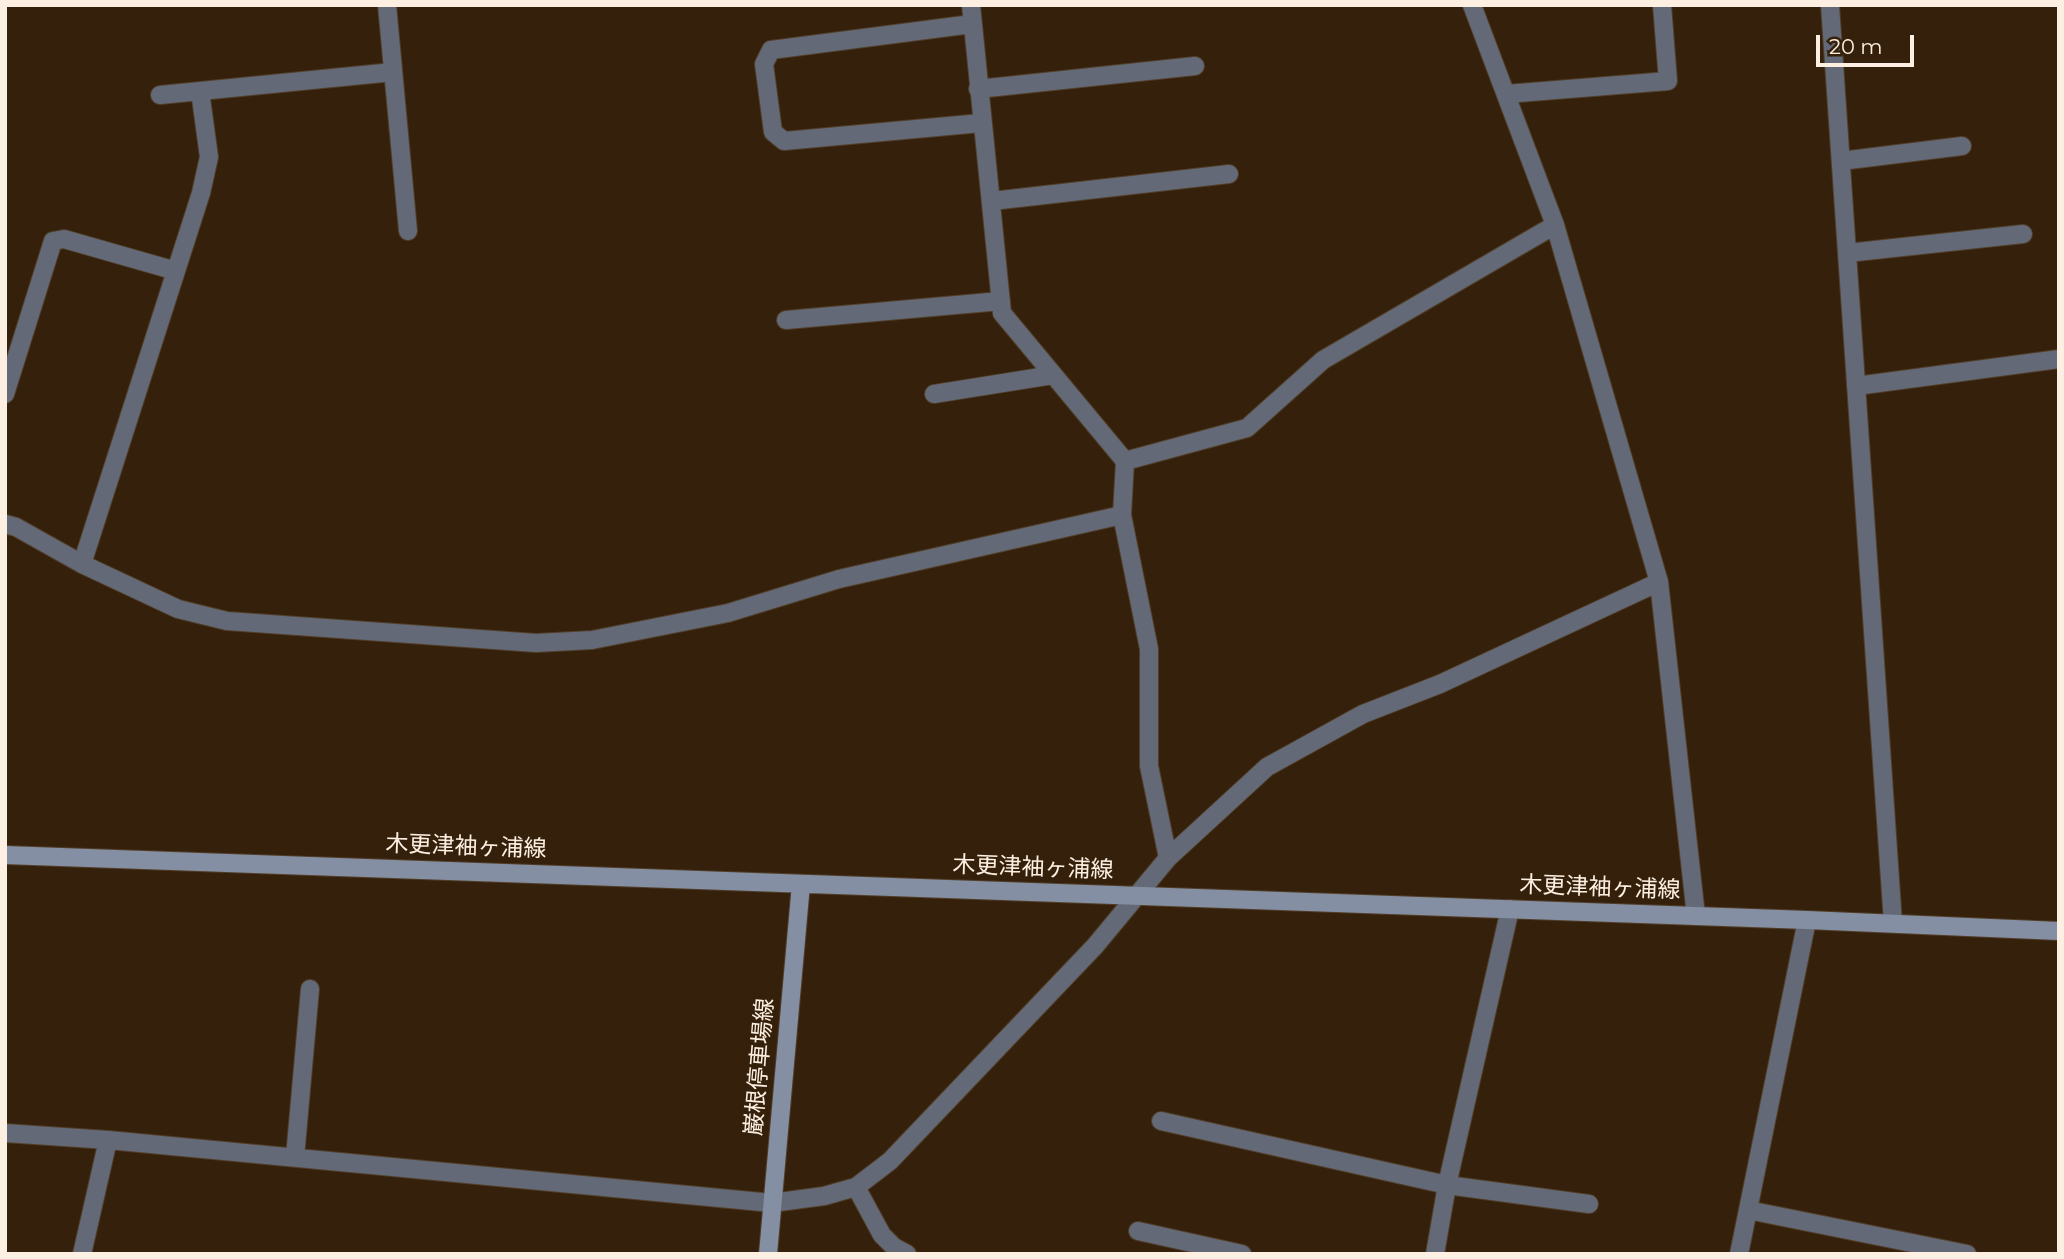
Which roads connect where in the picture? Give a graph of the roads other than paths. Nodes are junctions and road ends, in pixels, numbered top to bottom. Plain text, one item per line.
1 (387, 5) edge
2 (971, 5) edge
3 (1472, 5) edge
4 (1662, 5) edge
5 (1830, 5) edge
6 (972, 24) junction
7 (1195, 66) dead end
8 (393, 72) junction
9 (978, 89) junction
10 (200, 91) junction
11 (1506, 94) junction
12 (160, 95) dead end
13 (982, 122) junction
14 (1962, 145) dead end
15 (1841, 161) junction
16 (1229, 174) dead end
17 (992, 201) junction
18 (1555, 225) junction
19 (408, 231) dead end
20 (2023, 234) dead end
21 (1847, 253) junction
22 (176, 271) junction
23 (1001, 301) junction
24 (786, 320) dead end
25 (2059, 359) edge
26 (1053, 375) junction
27 (1856, 386) junction
28 (5, 394) edge
29 (934, 394) dead end
30 (1125, 461) junction
31 (1122, 515) junction
32 (5, 524) edge
33 (82, 564) junction
34 (1659, 582) junction
35 (5, 855) edge
36 (1168, 858) junction
37 (801, 884) junction
38 (1136, 896) junction
39 (1510, 909) junction
40 (1696, 916) junction
41 (1807, 920) junction
42 (1893, 923) junction
43 (2059, 931) edge
44 (310, 989) dead end
45 (1161, 1121) dead end
46 (5, 1133) edge
47 (108, 1140) junction
48 (295, 1157) junction
49 (1447, 1185) junction
50 (856, 1187) junction
51 (772, 1203) junction
52 (1589, 1204) dead end
53 (1748, 1210) junction
54 (1138, 1231) dead end
55 (82, 1254) edge
56 (768, 1254) edge
57 (907, 1254) edge
58 (1242, 1254) edge
59 (1435, 1254) edge
60 (1739, 1254) edge
61 (1967, 1254) edge

1 - 8 street
2 - 6 street
3 - 11 street
4 - 11 street
5 - 15 street
6 - 9 street
6 - 13 street
7 - 9 street
8 - 10 street
8 - 19 street
9 - 13 street
10 - 12 street
10 - 22 street
11 - 18 street
13 - 17 street
14 - 15 street
15 - 21 street
16 - 17 street
17 - 23 street
18 - 30 street
18 - 34 street
20 - 21 street
21 - 27 street
22 - 28 street
22 - 33 street
23 - 24 street
23 - 26 street
25 - 27 street
26 - 29 street
26 - 30 street
27 - 42 street
30 - 31 street
31 - 33 street
31 - 36 street
32 - 33 street
34 - 36 street
34 - 40 street
35 - 37 main road, 木更津袖ヶ浦線
36 - 38 street
37 - 38 main road, 木更津袖ヶ浦線
37 - 51 main road, 巌根停車場線
38 - 39 main road, 木更津袖ヶ浦線
38 - 50 street
39 - 40 main road, 木更津袖ヶ浦線
39 - 49 street
40 - 41 main road, 木更津袖ヶ浦線
41 - 42 main road, 木更津袖ヶ浦線
41 - 53 street
42 - 43 main road, 木更津袖ヶ浦線
44 - 48 street
45 - 49 street
46 - 47 street
47 - 48 street
47 - 55 street
48 - 51 street
49 - 52 street
49 - 59 street
50 - 51 street
50 - 57 street
51 - 56 main road, 巌根停車場線
53 - 60 street
53 - 61 street
54 - 58 street

